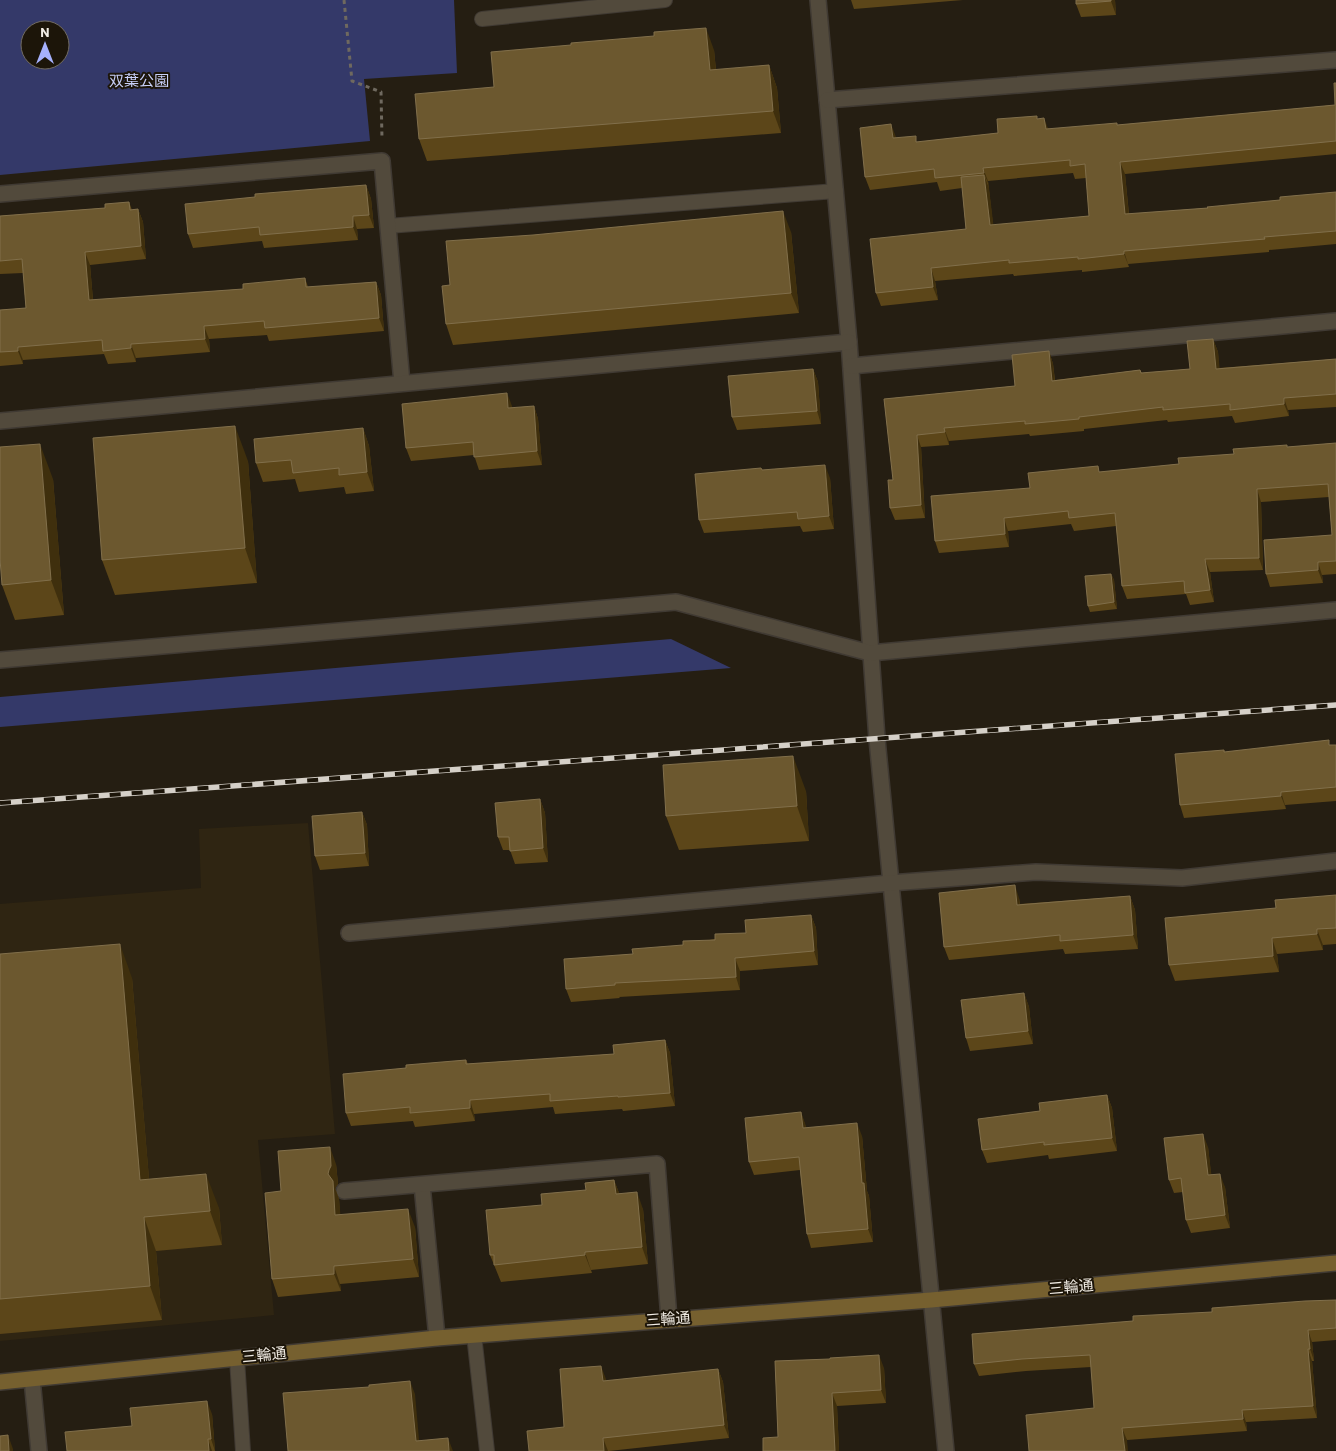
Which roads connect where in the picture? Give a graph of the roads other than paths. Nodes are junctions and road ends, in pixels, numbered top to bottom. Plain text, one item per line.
1 (665, 0) edge
2 (818, 0) edge
3 (482, 19) dead end
4 (1336, 60) edge
5 (827, 100) junction
6 (836, 191) junction
7 (0, 194) edge
8 (388, 226) junction
9 (1336, 321) edge
10 (849, 342) junction
11 (851, 366) junction
12 (402, 383) junction
13 (0, 421) edge
14 (1336, 610) edge
15 (870, 653) junction
16 (0, 660) edge
17 (1336, 861) edge
18 (890, 883) junction
19 (349, 933) dead end
20 (422, 1185) junction
21 (344, 1191) dead end
22 (1336, 1263) edge
23 (931, 1300) junction
24 (668, 1319) junction
25 (474, 1335) junction
26 (437, 1338) junction
27 (236, 1358) junction
28 (32, 1379) junction
29 (0, 1382) edge
30 (39, 1451) edge
31 (243, 1451) edge
32 (487, 1451) edge
33 (946, 1451) edge

1 - 3 lane
2 - 5 street
4 - 5 street
5 - 6 street
6 - 8 lane
6 - 10 street
7 - 8 street
8 - 12 street
9 - 11 street
10 - 11 street
10 - 12 street
11 - 15 street
12 - 13 street
14 - 15 street
15 - 16 street
15 - 18 street
17 - 18 street
18 - 19 street
18 - 23 street
20 - 21 street
20 - 24 street
20 - 26 street
22 - 23 street, 三輪通
23 - 24 street, 三輪通
23 - 33 street
24 - 25 street, 三輪通
25 - 26 street, 三輪通
25 - 32 lane
26 - 27 street, 三輪通
27 - 28 street, 三輪通
27 - 31 lane
28 - 29 street, 三輪通
28 - 30 street

